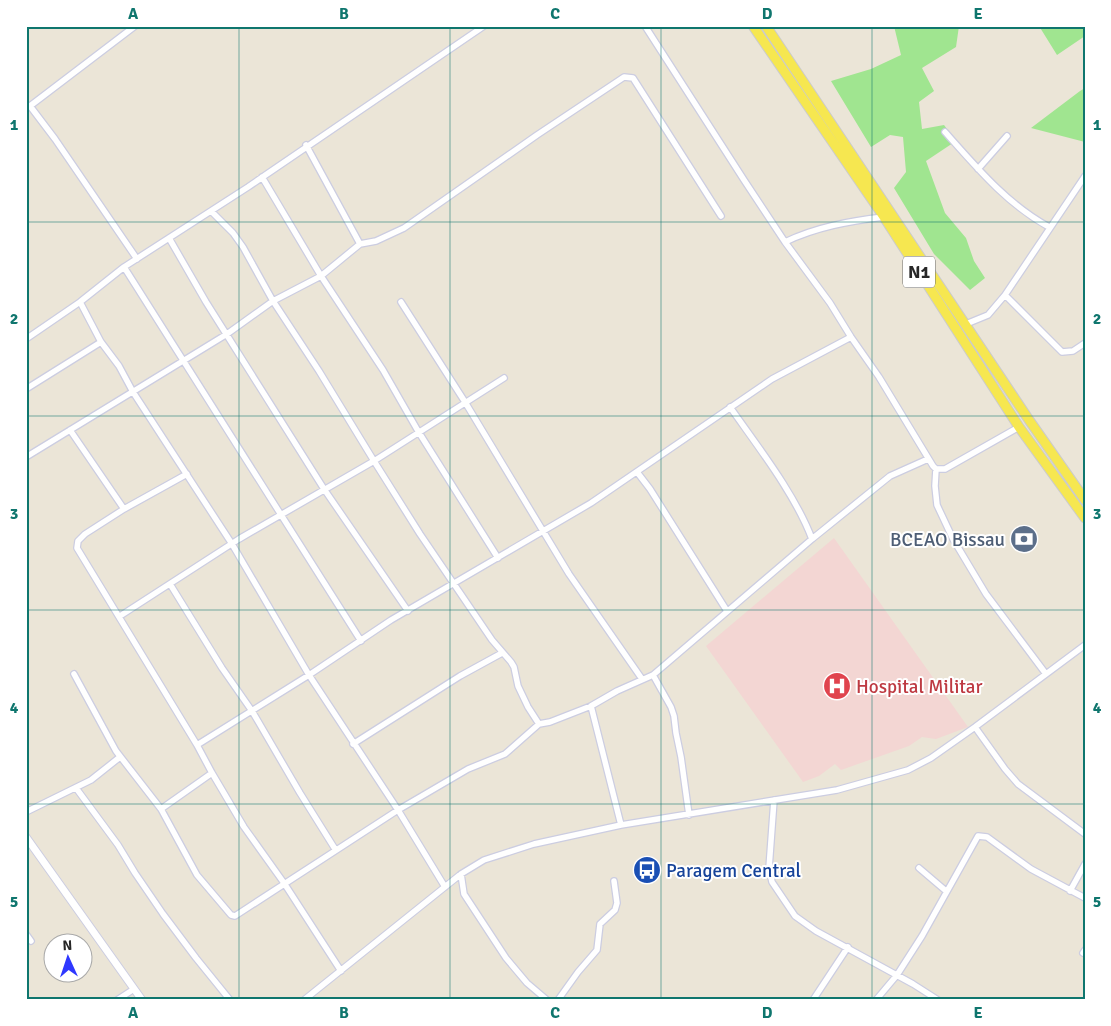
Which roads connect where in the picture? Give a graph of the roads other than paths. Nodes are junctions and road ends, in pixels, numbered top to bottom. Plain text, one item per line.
1 (134, 26) edge
2 (484, 26) edge
3 (645, 26) edge
4 (753, 26) edge
5 (766, 26) edge
6 (28, 104) edge
7 (945, 132) dead end
8 (1007, 136) dead end
9 (306, 145) junction
10 (978, 169) junction
11 (1085, 176) edge
12 (262, 177) junction
13 (211, 211) junction
14 (721, 216) dead end
15 (884, 218) junction
16 (1049, 227) junction
17 (169, 238) junction
18 (785, 242) junction
19 (360, 244) junction
20 (136, 259) junction
21 (124, 267) junction
22 (321, 276) junction
23 (1005, 295) junction
24 (273, 301) junction
25 (80, 302) junction
26 (402, 302) dead end
27 (966, 324) junction
28 (227, 334) junction
29 (851, 337) junction
30 (26, 339) edge
31 (101, 342) junction
32 (1085, 343) edge
33 (182, 361) junction
34 (504, 378) dead end
35 (26, 389) edge
36 (133, 392) junction
37 (465, 402) junction
38 (730, 407) junction
39 (1019, 427) junction
40 (70, 430) junction
41 (418, 431) junction
42 (26, 457) edge
43 (928, 459) junction
44 (374, 461) junction
45 (936, 469) junction
46 (637, 472) junction
47 (187, 474) junction
48 (324, 489) junction
49 (1085, 500) edge
50 (124, 509) junction
51 (281, 514) junction
52 (1085, 518) edge
53 (543, 531) junction
54 (812, 539) junction
55 (232, 544) junction
56 (498, 558) junction
57 (170, 584) junction
58 (454, 585) junction
59 (408, 611) junction
60 (727, 611) junction
61 (120, 616) junction
62 (361, 641) junction
63 (1085, 645) edge
64 (502, 653) junction
65 (74, 674) dead end
66 (1046, 674) junction
67 (653, 675) junction
68 (309, 676) junction
69 (642, 679) junction
70 (591, 706) junction
71 (252, 711) junction
72 (539, 724) junction
73 (975, 727) junction
74 (197, 744) junction
75 (353, 744) junction
76 (120, 757) junction
77 (212, 773) junction
78 (76, 788) junction
79 (774, 800) junction
80 (161, 808) junction
81 (398, 810) junction
82 (26, 812) edge
83 (689, 815) junction
84 (622, 825) junction
85 (1085, 834) edge
86 (26, 837) edge
87 (336, 849) junction
88 (1085, 864) edge
89 (919, 868) dead end
90 (461, 874) junction
91 (614, 881) dead end
92 (284, 883) junction
93 (445, 887) junction
94 (946, 891) junction
95 (1070, 891) junction
96 (1085, 898) edge
97 (26, 934) edge
98 (31, 942) dead end
99 (848, 947) junction
100 (341, 971) junction
101 (897, 975) junction
102 (134, 989) junction
103 (117, 1000) edge
104 (142, 1000) edge
105 (230, 1000) edge
106 (304, 1000) edge
107 (547, 1000) edge
108 (558, 1000) edge
109 (813, 1000) edge
110 (876, 1000) edge
111 (938, 1000) edge

1 - 6 street
2 - 9 street
3 - 18 street
4 - 15 main road, N1
5 - 27 main road, N1
6 - 20 street
7 - 10 street
8 - 10 street
9 - 12 street
9 - 19 street
10 - 16 street
11 - 16 street
12 - 13 street
12 - 22 street
13 - 17 street
13 - 24 street
14 - 19 street
15 - 18 street
15 - 39 main road, N1
16 - 23 street
17 - 20 street
17 - 28 street
18 - 29 street
19 - 22 street
20 - 21 street
21 - 25 street
21 - 33 street
22 - 24 street
22 - 41 street
23 - 27 street
23 - 32 street
24 - 28 street
24 - 44 street
25 - 30 street
25 - 31 street
26 - 37 street
27 - 49 main road, N1
28 - 33 street
28 - 48 street
29 - 38 street
29 - 43 street
31 - 35 street
31 - 36 street
33 - 36 street
33 - 51 street
34 - 37 street
36 - 40 street
36 - 47 street
37 - 41 street
37 - 53 street
38 - 46 street
38 - 54 street
39 - 45 street
39 - 52 main road, N1
40 - 42 street
40 - 50 street
41 - 44 street
41 - 56 street
43 - 45 street
43 - 54 street
44 - 48 street
44 - 58 street
45 - 66 street
46 - 53 street
46 - 60 street
47 - 50 street
47 - 55 street
48 - 51 street
48 - 59 street
50 - 61 street
51 - 55 street
51 - 62 street
53 - 56 street
53 - 69 street
54 - 60 street
55 - 57 street
55 - 68 street
56 - 58 street
57 - 61 street
57 - 71 street
58 - 59 street
58 - 64 street
59 - 62 street
60 - 67 street
61 - 74 street
62 - 68 street
63 - 66 street
64 - 72 street
64 - 75 street
65 - 76 street
66 - 73 street
67 - 69 street
67 - 83 street
68 - 71 street
68 - 75 street
69 - 70 street
70 - 72 street
70 - 84 street
71 - 74 street
71 - 87 street
72 - 81 street
73 - 79 street
73 - 85 street
74 - 77 street
75 - 81 street
76 - 78 street
76 - 80 street
77 - 80 street
77 - 92 street
78 - 82 street
78 - 105 street
79 - 83 street
79 - 99 street
80 - 92 street
81 - 87 street
81 - 93 street
83 - 84 street
84 - 90 street
86 - 102 street
87 - 92 street
88 - 95 street
89 - 94 street
90 - 93 street
90 - 107 street
91 - 108 street
92 - 100 street
93 - 100 street
94 - 95 street
94 - 101 street
95 - 96 street
97 - 98 street
99 - 101 street
99 - 109 street
100 - 106 street
101 - 110 street
101 - 111 street
102 - 103 street
102 - 104 street

